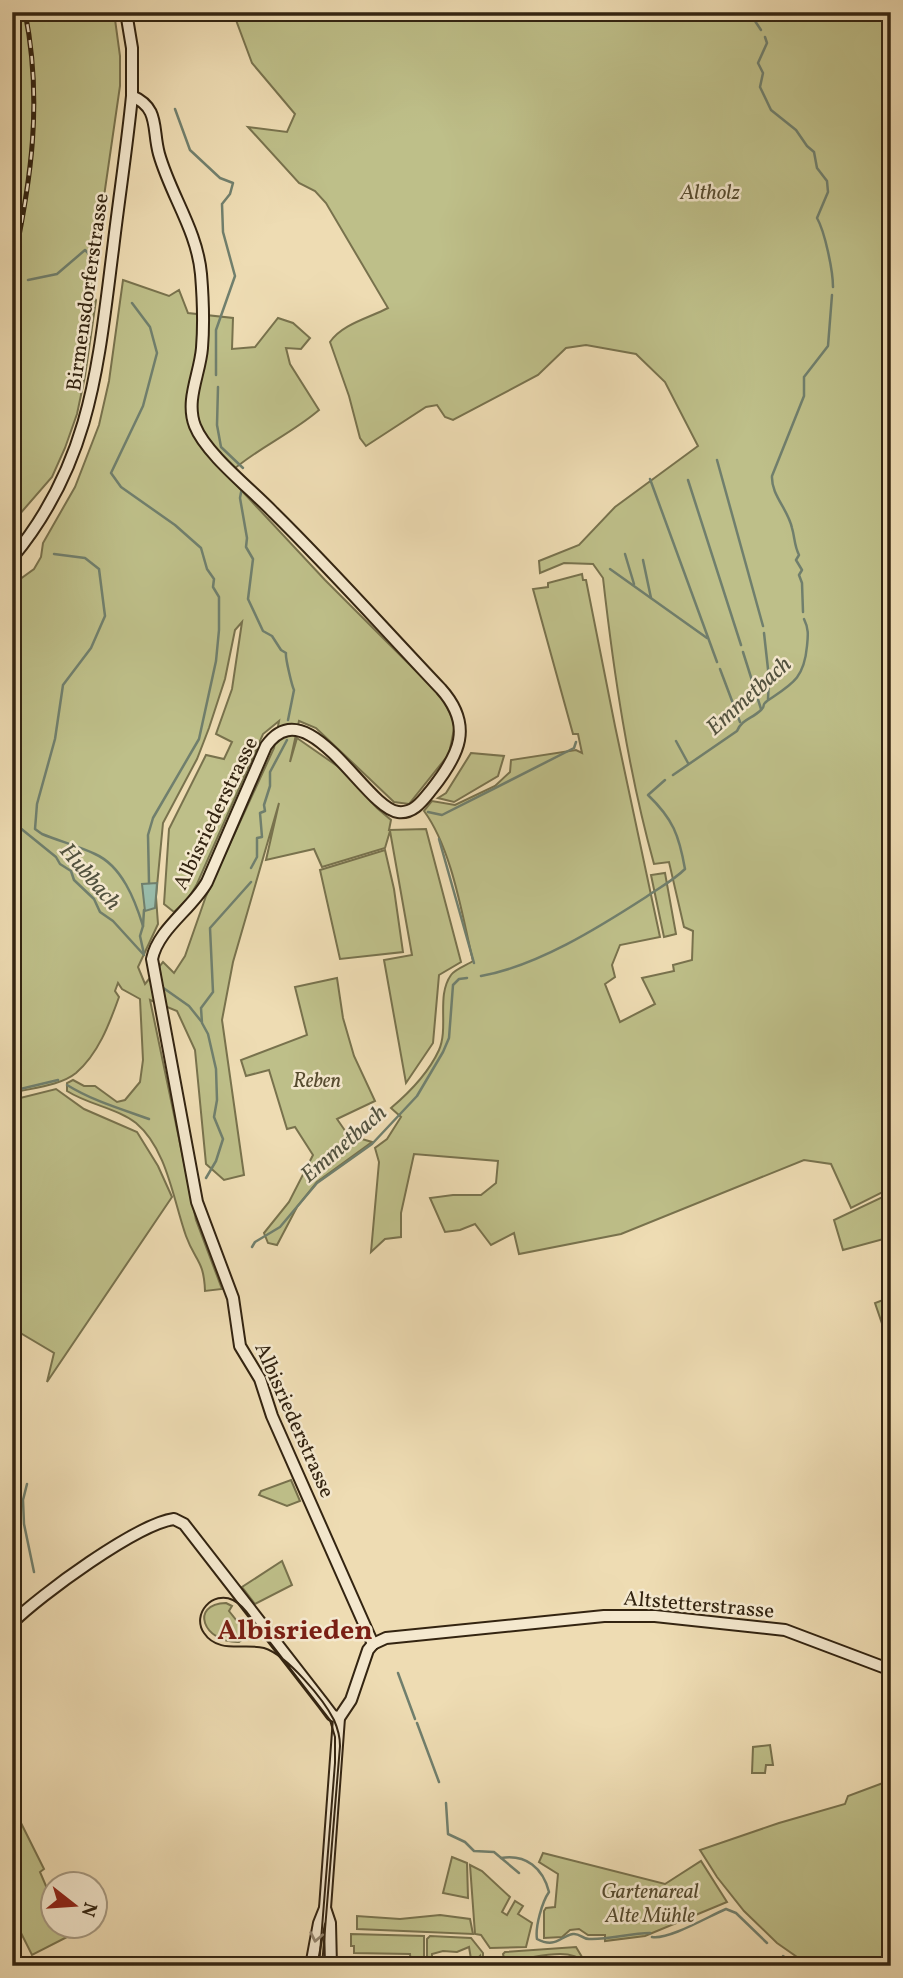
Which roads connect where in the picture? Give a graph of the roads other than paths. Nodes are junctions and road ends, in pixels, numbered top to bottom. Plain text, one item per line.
1 (126, 12) edge
2 (132, 96) junction
3 (12, 558) edge
4 (12, 1623) edge
5 (373, 1644) junction
6 (891, 1670) edge
7 (339, 1718) junction
8 (325, 1908) junction
9 (311, 1966) edge
10 (331, 1966) edge

1 - 2 main road, Birmensdorferstrasse
2 - 3 main road, Birmensdorferstrasse
2 - 5 main road, Albisriederstrasse
4 - 7 main road
5 - 6 main road, Altstetterstrasse
5 - 7 main road
7 - 8 main road
8 -> 9 main road
8 - 10 main road

